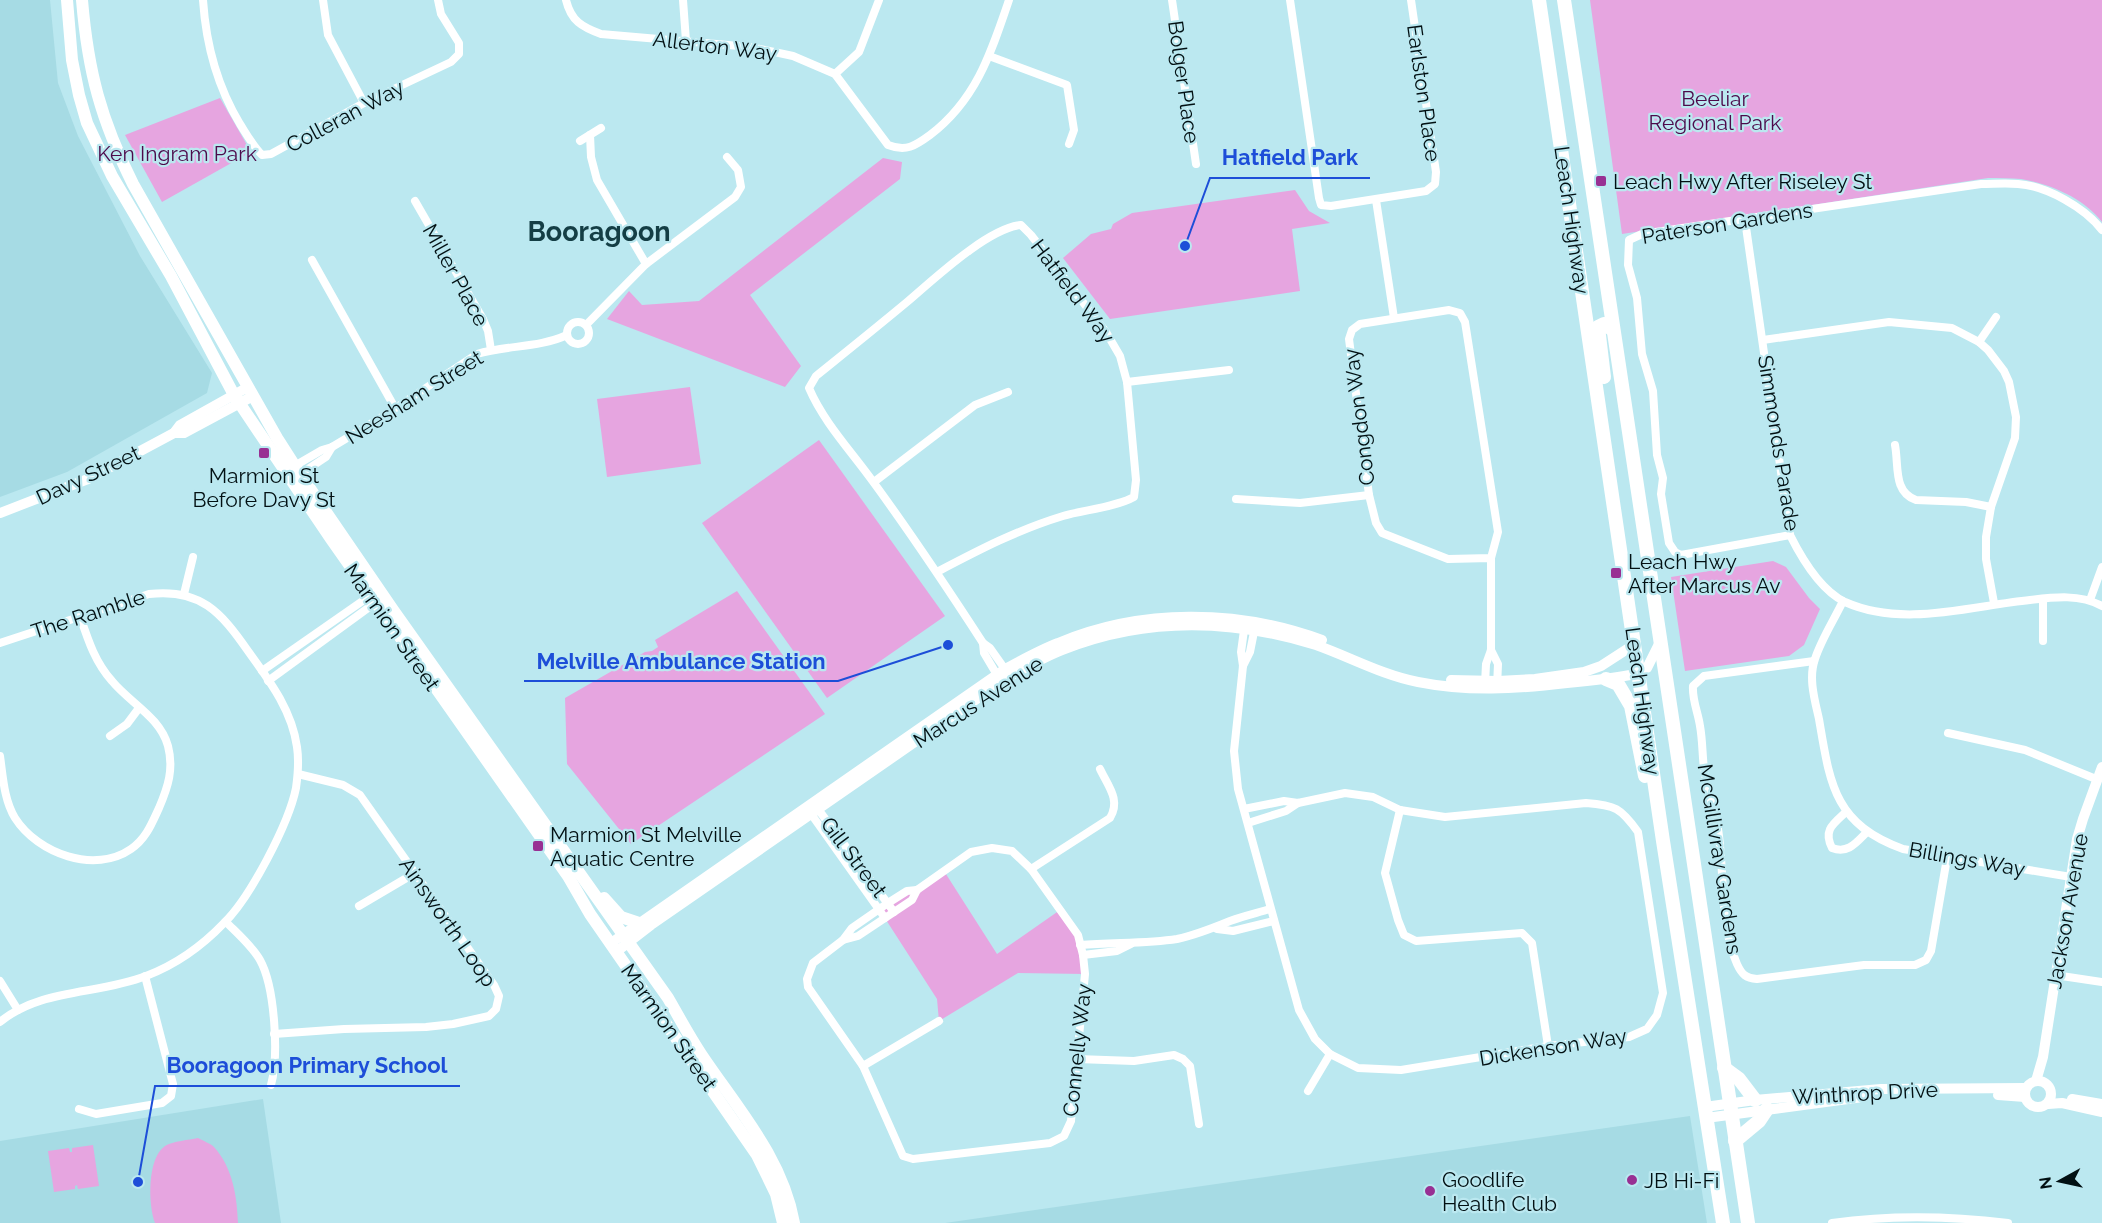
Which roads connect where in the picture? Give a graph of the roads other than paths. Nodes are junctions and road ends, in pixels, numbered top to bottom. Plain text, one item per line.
1 (67, 0) edge
2 (82, 0) edge
3 (203, 0) edge
4 (323, 0) edge
5 (438, 0) edge
6 (566, 0) edge
7 (683, 0) edge
8 (879, 0) edge
9 (1009, 0) edge
10 (1172, 0) edge
11 (1290, 0) edge
12 (1411, 0) edge
13 (1539, 0) edge
14 (1564, 0) edge
15 (686, 41) junction
16 (989, 56) junction
17 (835, 74) junction
18 (364, 103) junction
19 (601, 128) dead end
20 (590, 135) junction
21 (580, 141) dead end
22 (1069, 144) dead end
23 (727, 157) dead end
24 (1196, 164) dead end
25 (1376, 200) junction
26 (415, 201) dead end
27 (1745, 220) junction
28 (2102, 230) edge
29 (312, 260) dead end
30 (646, 264) junction
31 (1604, 265) junction
32 (1579, 268) junction
33 (1996, 317) dead end
34 (1394, 318) junction
35 (586, 325) junction
36 (1612, 328) junction
37 (567, 335) junction
38 (1763, 340) junction
39 (1979, 342) junction
40 (491, 350) junction
41 (1229, 370) dead end
42 (1127, 382) junction
43 (251, 392) junction
44 (1008, 392) dead end
45 (237, 399) junction
46 (395, 408) junction
47 (1604, 433) junction
48 (1896, 445) dead end
49 (292, 473) junction
50 (874, 482) junction
51 (1369, 495) junction
52 (1236, 500) dead end
53 (1991, 507) junction
54 (0, 513) edge
55 (1790, 535) junction
56 (193, 557) dead end
57 (1491, 558) junction
58 (2102, 567) edge
59 (937, 572) junction
60 (184, 594) junction
61 (377, 596) junction
62 (2043, 598) junction
63 (2090, 600) junction
64 (1843, 601) junction
65 (1994, 603) junction
66 (2102, 606) edge
67 (80, 616) junction
68 (1250, 625) junction
69 (2043, 641) dead end
70 (1660, 642) junction
71 (0, 643) edge
72 (1635, 644) junction
73 (1491, 650) junction
74 (1814, 661) junction
75 (262, 671) junction
76 (1640, 672) junction
77 (1003, 676) junction
78 (1606, 679) junction
79 (268, 681) junction
80 (1485, 685) junction
81 (1497, 686) junction
82 (139, 708) junction
83 (1948, 733) dead end
84 (110, 736) dead end
85 (0, 756) edge
86 (2102, 767) edge
87 (1100, 769) dead end
88 (298, 774) junction
89 (2096, 779) junction
90 (1298, 803) junction
91 (812, 809) junction
92 (1244, 809) junction
93 (1400, 810) junction
94 (1846, 812) junction
95 (1248, 823) junction
96 (1867, 832) junction
97 (1663, 841) junction
98 (1947, 858) junction
99 (571, 862) junction
100 (1030, 869) junction
101 (415, 873) junction
102 (2071, 877) junction
103 (917, 890) junction
104 (888, 903) junction
105 (359, 906) dead end
106 (879, 909) junction
107 (1270, 909) junction
108 (894, 912) junction
109 (885, 918) junction
110 (1274, 921) junction
111 (226, 922) junction
112 (639, 923) junction
113 (1216, 928) junction
114 (625, 939) junction
115 (843, 940) junction
116 (1131, 944) junction
117 (1080, 945) junction
118 (614, 948) junction
119 (1083, 955) junction
120 (2055, 975) junction
121 (145, 976) junction
122 (0, 981) edge
123 (2102, 982) edge
124 (18, 1010) junction
125 (0, 1022) edge
126 (939, 1022) dead end
127 (274, 1034) junction
128 (1548, 1047) junction
129 (1330, 1054) junction
130 (1077, 1059) junction
131 (863, 1066) junction
132 (1724, 1068) junction
133 (2040, 1082) junction
134 (271, 1085) dead end
135 (1308, 1091) dead end
136 (2025, 1093) junction
137 (2050, 1098) junction
138 (1755, 1100) junction
139 (2102, 1104) edge
140 (79, 1109) dead end
141 (1731, 1109) junction
142 (1767, 1109) junction
143 (1706, 1112) junction
144 (2102, 1112) edge
145 (1199, 1124) dead end
146 (1735, 1141) junction
147 (783, 1223) edge
148 (795, 1223) edge
149 (1723, 1223) edge
150 (1748, 1223) edge
151 (1832, 1223) edge
152 (2008, 1223) edge

1 - 45 main road, Marmion Street
2 - 43 main road, Marmion Street
3 - 18 street, Colleran Way
4 - 18 street
5 - 18 street, Colleran Way
6 - 15 street, Allerton Way
7 - 15 street
8 - 17 street
9 - 16 street
10 - 24 street, Bolger Place
11 - 25 street, Earlston Place
12 - 25 street, Earlston Place
13 - 32 highway, Leach Highway
14 - 31 highway, Leach Highway
15 - 17 street, Allerton Way
16 - 17 street
16 - 22 street
19 - 20 street
20 - 21 street
20 - 30 street
23 - 30 street, Neesham Street
25 - 34 street
26 - 40 street, Miller Place
27 - 28 street, Paterson Gardens
27 - 38 street, Simmonds Parade
27 - 55 street, Paterson Gardens
29 - 46 street
30 - 35 street, Neesham Street
31 - 32 highway
31 - 36 highway, Leach Highway
32 - 47 highway, Leach Highway
33 - 39 street
34 - 51 street, Congdon Way
34 - 57 street, Congdon Way
35 - 37 street, Neesham Street
35 - 37 street, Neesham Street
36 - 47 highway
36 - 70 highway, Leach Highway
37 - 40 street, Neesham Street
38 - 39 street
38 - 55 street, Simmonds Parade
39 - 53 street
40 - 46 street, Neesham Street
41 - 42 street
42 - 50 street, Hatfield Way
42 - 59 street, Hatfield Way
43 - 45 street, Davy Street
43 - 49 main road, Marmion Street
44 - 50 street
45 - 49 main road, Marmion Street
45 - 54 street, Davy Street
46 - 49 street, Neesham Street
47 - 72 highway, Leach Highway
48 - 53 street
49 - 61 main road, Marmion Street
50 - 59 street, Hatfield Way
51 - 52 street
51 - 57 street, Congdon Way
53 - 65 street
55 - 64 street, Simmonds Parade
56 - 60 street
57 - 73 street, Congdon Way
58 - 63 street
59 - 77 street, Hatfield Way
60 - 67 street, The Ramble
60 - 75 street, The Ramble
61 - 75 street
61 - 79 street
61 - 99 main road, Marmion Street
61 - 118 main road, Marmion Street
62 - 63 street, Simmonds Parade
62 - 65 street, Simmonds Parade
62 - 69 street
63 - 66 street, Simmonds Parade
64 - 65 street, Simmonds Parade
64 - 74 street, Billings Way
67 - 71 street, The Ramble
67 - 82 street
68 - 77 street, Marcus Avenue
68 - 80 street, Marcus Avenue
68 - 92 street, Dickenson Way
70 - 76 street
70 - 132 highway, Leach Highway
72 - 76 highway, Leach Highway
72 - 81 street, Marcus Avenue
73 - 80 street, Congdon Way
73 - 81 street, Congdon Way
74 - 94 street, Billings Way
74 - 98 street, McGillivray Gardens
75 - 79 street, The Ramble
76 - 78 street, Marcus Avenue
76 - 97 highway, Leach Highway
77 - 91 street, Marcus Avenue
78 - 81 street, Marcus Avenue
78 - 97 highway
79 - 88 street, The Ramble
80 - 81 street, Marcus Avenue
82 - 84 street
82 - 85 street
83 - 89 street
86 - 89 street, Jackson Avenue
87 - 100 street
88 - 101 street, Ainsworth Loop
88 - 111 street, The Ramble
89 - 102 street, Jackson Avenue
90 - 92 street, Dickenson Way
90 - 93 street, Dickenson Way
90 - 95 street, Dickenson Way
91 - 104 street, Gill Street
91 - 106 street, Gill Street
91 - 112 street, Marcus Avenue
91 - 114 street, Marcus Avenue
92 - 95 street, Dickenson Way
93 - 128 street
93 - 128 street, Dickenson Way
94 - 96 street, Billings Way
94 - 96 street
95 - 107 street, Dickenson Way
96 - 98 street, Billings Way
97 - 143 highway, Leach Highway
98 - 102 street, Billings Way
99 - 112 main road
99 - 114 main road, Marmion Street
100 - 103 street, Connelly Way
100 - 117 street, Connelly Way
101 - 105 street
101 - 127 street, Ainsworth Loop
102 - 120 street, Jackson Avenue
103 - 104 street, Connelly Way
103 - 108 street, Connelly Way
104 - 106 street, Connelly Way
104 - 108 street, Gill Street
106 - 109 street, Gill Street
106 - 115 street, Connelly Way
107 - 110 street, Dickenson Way
107 - 113 street
108 - 109 street, Connelly Way
109 - 115 street, Connelly Way
110 - 113 street
110 - 129 street, Dickenson Way
111 - 121 street, The Ramble
111 - 127 street
112 - 114 street, Marcus Avenue
113 - 116 street
114 - 118 street, Marcus Avenue
114 - 148 main road, Marmion Street
115 - 131 street, Connelly Way
116 - 117 street
116 - 119 street
117 - 119 street, Connelly Way
118 - 147 main road, Marmion Street
119 - 130 street, Connelly Way
120 - 123 street
120 - 133 street, Jackson Avenue
121 - 124 street, The Ramble
121 - 140 street
122 - 124 street
124 - 125 street, The Ramble
126 - 131 street
127 - 134 street
128 - 129 street, Dickenson Way
129 - 135 street
130 - 131 street, Connelly Way
130 - 145 street
132 - 138 highway
132 - 141 highway, Leach Highway
133 - 136 street
133 - 137 street
136 - 137 street
136 - 138 street, Winthrop Drive
136 - 142 street, Winthrop Drive
137 - 139 street
137 - 144 street
138 - 141 street, Winthrop Drive
141 - 142 street, Winthrop Drive
141 - 143 street, Winthrop Drive
141 - 146 highway, Leach Highway
142 - 146 highway
143 - 149 highway, Leach Highway
146 - 150 highway, Leach Highway
151 - 152 street

